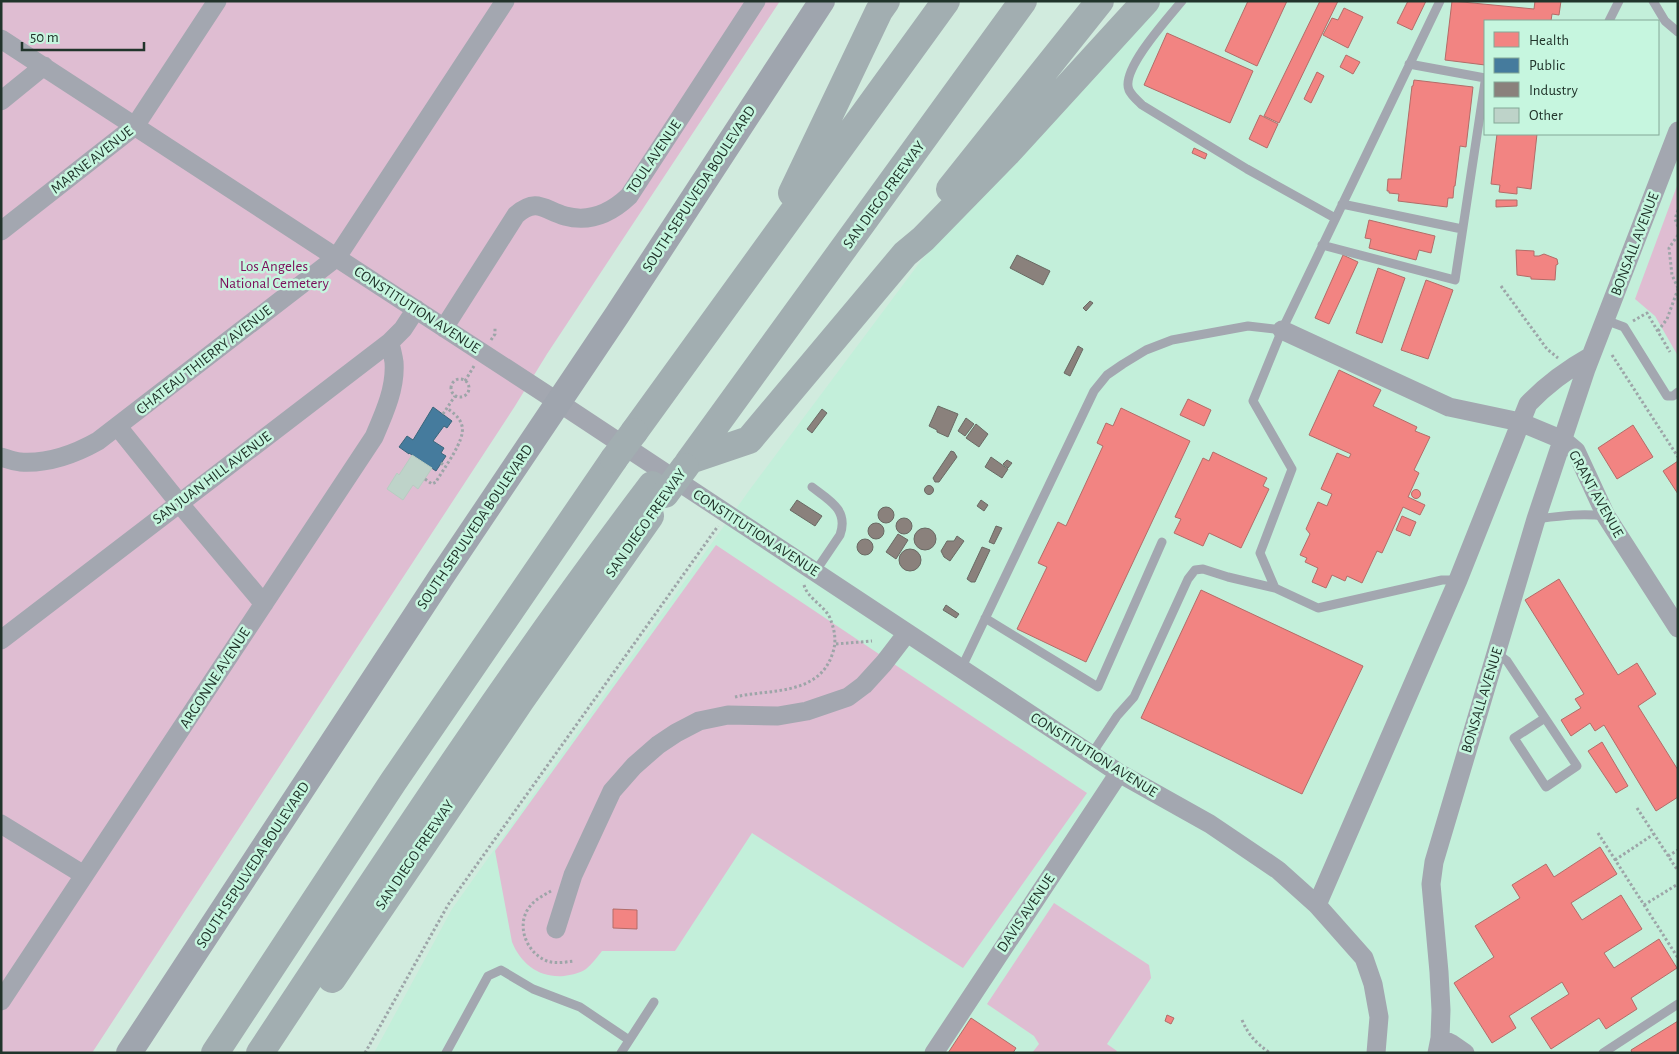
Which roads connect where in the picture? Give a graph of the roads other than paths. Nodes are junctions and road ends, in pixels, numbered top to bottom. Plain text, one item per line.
1 (217, 1) edge
2 (504, 1) edge
3 (756, 1) edge
4 (822, 1) edge
5 (886, 1) edge
6 (946, 1) edge
7 (1001, 1) edge
8 (1023, 1) edge
9 (1100, 1) edge
10 (1146, 1) edge
11 (1182, 1) edge
12 (1440, 1) edge
13 (1619, 1) edge
14 (1653, 1) edge
15 (1610, 20) edge
16 (1678, 32) edge
17 (1, 38) edge
18 (1409, 64) junction
19 (44, 66) junction
20 (1484, 80) edge
21 (1484, 86) edge
22 (1, 100) edge
23 (136, 126) junction
24 (1678, 132) edge
25 (1342, 204) junction
26 (1335, 218) junction
27 (1462, 229) junction
28 (1, 231) edge
29 (1322, 245) junction
30 (905, 254) junction
31 (337, 258) junction
32 (759, 260) junction
33 (416, 309) junction
34 (1605, 320) junction
35 (444, 328) junction
36 (1282, 330) junction
37 (390, 342) junction
38 (1591, 356) junction
39 (1678, 392) edge
40 (558, 402) junction
41 (1520, 422) junction
42 (118, 427) junction
43 (1563, 440) junction
44 (1, 457) edge
45 (682, 462) junction
46 (812, 487) dead end
47 (658, 489) junction
48 (179, 503) junction
49 (1606, 516) junction
50 (1536, 519) junction
51 (1162, 542) dead end
52 (810, 576) junction
53 (1458, 580) junction
54 (1275, 588) junction
55 (264, 604) junction
56 (985, 618) junction
57 (1678, 628) edge
58 (907, 633) junction
59 (1, 640) edge
60 (1496, 653) junction
61 (961, 669) junction
62 (1545, 718) junction
63 (1091, 755) junction
64 (1119, 774) junction
65 (1, 824) edge
66 (84, 875) junction
67 (1317, 905) junction
68 (556, 929) dead end
69 (1, 1001) edge
70 (654, 1002) dead end
71 (1678, 1004) edge
72 (629, 1040) junction
73 (1438, 1046) edge
74 (129, 1053) edge
75 (215, 1053) edge
76 (260, 1053) edge
77 (282, 1053) edge
78 (446, 1053) edge
79 (621, 1053) edge
80 (934, 1053) edge
81 (1376, 1053) edge
82 (1465, 1053) edge
83 (1603, 1053) edge

1 - 23 street, MARNE AVENUE
2 - 31 street, CHATEAU THIERRY AVENUE
3 - 35 street, TOUL AVENUE
4 - 40 main road, SOUTH SEPULVEDA BOULEVARD
5 - 32 highway
6 - 32 highway
7 - 45 highway
8 - 45 highway, SAN DIEGO FREEWAY
9 - 30 highway
10 - 30 highway
11 - 26 lane
12 - 18 lane
13 - 15 lane
14 - 16 lane
17 - 19 street, CONSTITUTION AVENUE
18 - 20 lane
18 - 25 lane
19 - 22 street
19 - 23 street, CONSTITUTION AVENUE
21 - 27 lane
23 - 28 street, MARNE AVENUE
23 - 31 street, CONSTITUTION AVENUE
24 - 34 street, BONSALL AVENUE
25 - 26 lane
25 - 27 lane
26 - 29 lane
27 - 29 lane
29 - 36 lane
30 - 45 highway
31 - 33 street, CONSTITUTION AVENUE
31 - 42 street, CHATEAU THIERRY AVENUE
32 - 75 highway, bridge
33 - 35 street, CONSTITUTION AVENUE
33 - 37 street, SAN JUAN HILL AVENUE
34 - 38 street, BONSALL AVENUE
34 - 39 lane
35 - 40 street, CONSTITUTION AVENUE
36 - 41 street, GRANT AVENUE
36 - 54 lane
36 - 56 lane
37 - 48 street, SAN JUAN HILL AVENUE
37 - 55 street, ARGONNE AVENUE
38 - 41 street
38 - 43 street, BONSALL AVENUE
40 - 52 street, CONSTITUTION AVENUE
40 - 74 main road, SOUTH SEPULVEDA BOULEVARD
41 - 43 street, GRANT AVENUE
41 - 53 street
42 - 44 street, CHATEAU THIERRY AVENUE
42 - 48 street
43 - 49 street, GRANT AVENUE
43 - 50 street, BONSALL AVENUE
45 - 47 highway, SAN DIEGO FREEWAY, bridge
46 - 52 lane
47 - 76 highway
47 - 77 highway, SAN DIEGO FREEWAY
48 - 55 street
48 - 59 street, SAN JUAN HILL AVENUE
49 - 50 lane
49 - 57 street, GRANT AVENUE
50 - 60 street, BONSALL AVENUE
51 - 56 lane
52 - 58 street, CONSTITUTION AVENUE
53 - 54 lane
53 - 67 street
54 - 63 lane
55 - 66 street, ARGONNE AVENUE
56 - 61 lane
58 - 61 street, CONSTITUTION AVENUE
58 - 68 street
60 - 62 lane
60 - 73 street, BONSALL AVENUE
61 - 63 street, CONSTITUTION AVENUE
62 - 62 lane
63 - 64 street, CONSTITUTION AVENUE
64 - 67 street, CONSTITUTION AVENUE
64 - 80 street, DAVIS AVENUE
65 - 66 street
66 - 69 street, ARGONNE AVENUE
67 - 81 street, CONSTITUTION AVENUE
70 - 72 lane
71 - 83 lane
72 - 78 lane
72 - 79 lane
73 - 82 street

